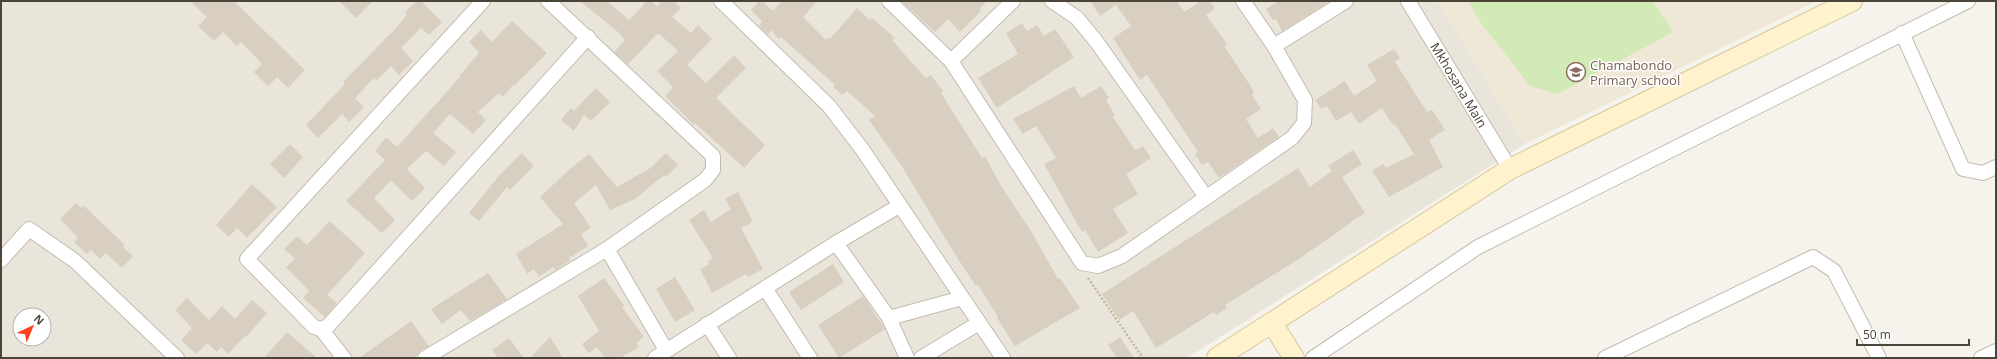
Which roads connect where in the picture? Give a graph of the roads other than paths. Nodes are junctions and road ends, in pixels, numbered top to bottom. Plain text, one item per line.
1 (482, 1) edge
2 (548, 1) edge
3 (721, 1) edge
4 (889, 1) edge
5 (1013, 1) edge
6 (1052, 1) edge
7 (1244, 1) edge
8 (1346, 1) edge
9 (1408, 1) edge
10 (1852, 1) edge
11 (1968, 1) edge
12 (1902, 33) junction
13 (588, 37) junction
14 (1274, 46) junction
15 (952, 61) junction
16 (1996, 167) edge
17 (1510, 169) junction
18 (1206, 197) junction
19 (899, 206) junction
20 (836, 243) junction
21 (607, 249) junction
22 (1, 260) edge
23 (765, 288) junction
24 (962, 298) junction
25 (889, 318) junction
26 (979, 323) junction
27 (1272, 323) junction
28 (707, 324) junction
29 (321, 329) junction
30 (1996, 351) edge
31 (660, 354) edge
32 (177, 358) edge
33 (344, 358) edge
34 (425, 358) edge
35 (729, 358) edge
36 (810, 358) edge
37 (907, 358) edge
38 (921, 358) edge
39 (1002, 358) edge
40 (1217, 358) edge
41 (1294, 358) edge
42 (1313, 358) edge
43 (1605, 358) edge
44 (1879, 358) edge
45 (1981, 358) edge

1 - 29 street
2 - 13 street
3 - 19 street
4 - 15 street
5 - 15 street
6 - 18 street
7 - 14 street
8 - 14 street
9 - 17 street, Mkhosana Main
10 - 17 street
11 - 12 street
12 - 16 street
12 - 42 street
13 - 21 street
13 - 29 street
14 - 18 street
15 - 18 street
17 - 27 street
19 - 20 street
19 - 24 street
20 - 23 street
20 - 25 street
21 - 31 street
21 - 34 street
22 - 32 street
23 - 28 street
23 - 36 street
24 - 25 street
24 - 26 street
25 - 37 street
26 - 38 street
26 - 39 street
27 - 40 street
27 - 41 street
28 - 31 street
28 - 35 street
29 - 33 street
30 - 45 street
43 - 44 street

